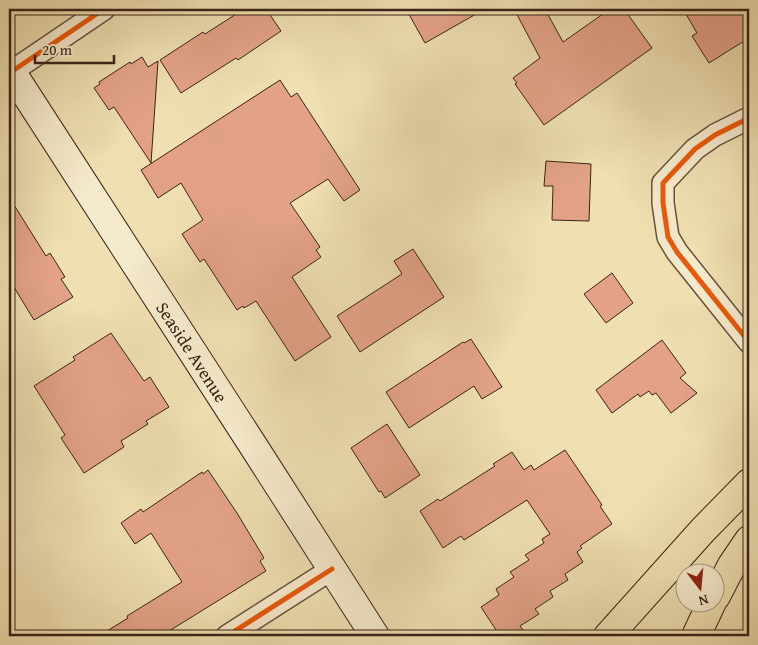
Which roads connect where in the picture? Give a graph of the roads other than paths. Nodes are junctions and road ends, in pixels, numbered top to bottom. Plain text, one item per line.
1 (104, 9) edge
2 (10, 70) edge
3 (749, 118) edge
4 (749, 342) edge
5 (749, 483) edge
6 (749, 540) edge
7 (332, 570) junction
8 (726, 577) edge
9 (707, 612) edge
10 (227, 636) edge
11 (375, 636) edge
12 (608, 636) edge
13 (696, 636) edge

1 - 2 street
2 - 7 main road, Seaside Avenue
3 - 4 street
5 - 12 highway
6 - 8 highway
7 - 10 street
7 - 11 main road, Seaside Avenue
9 - 13 highway

